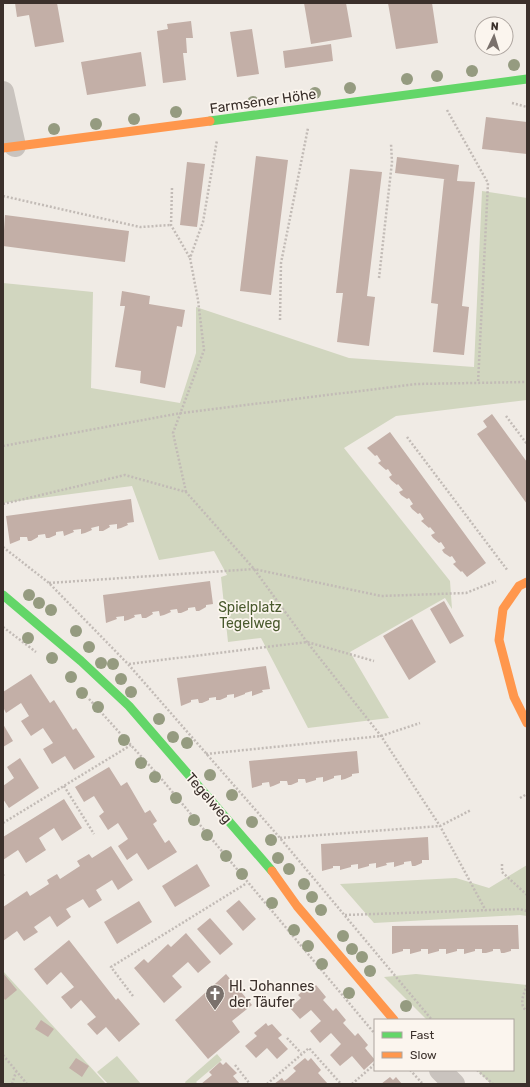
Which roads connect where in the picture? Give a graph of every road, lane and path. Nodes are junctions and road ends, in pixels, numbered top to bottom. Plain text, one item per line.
1 (527, 80) edge
2 (3, 92) edge
3 (436, 92) junction
4 (312, 108) junction
5 (220, 121) junction
6 (391, 144) dead end
7 (9, 147) edge
8 (172, 188) dead end
9 (3, 196) edge
10 (171, 225) junction
11 (190, 258) junction
12 (379, 278) dead end
13 (280, 320) dead end
14 (478, 382) junction
15 (527, 382) edge
16 (181, 413) junction
17 (506, 416) dead end
18 (408, 437) dead end
19 (527, 444) edge
20 (3, 446) edge
21 (186, 492) junction
22 (3, 504) edge
23 (3, 547) edge
24 (254, 569) junction
25 (49, 584) junction
26 (523, 584) edge
27 (3, 595) edge
28 (3, 627) edge
29 (307, 642) junction
30 (40, 655) dead end
31 (374, 661) dead end
32 (128, 664) junction
33 (85, 695) dead end
34 (420, 723) dead end
35 (527, 723) edge
36 (381, 736) junction
37 (131, 745) junction
38 (205, 754) junction
39 (64, 786) junction
40 (527, 794) edge
41 (520, 798) dead end
42 (471, 810) dead end
43 (3, 823) edge
44 (440, 826) junction
45 (94, 834) dead end
46 (280, 838) junction
47 (502, 864) dead end
48 (248, 883) junction
49 (527, 895) edge
50 (486, 911) junction
51 (527, 911) edge
52 (344, 915) junction
53 (527, 985) edge
54 (133, 996) dead end
55 (527, 1011) edge
56 (393, 1019) edge
57 (431, 1019) edge
58 (374, 1033) edge
59 (287, 1038) dead end
60 (301, 1054) junction
61 (3, 1055) edge
62 (374, 1065) edge
63 (235, 1066) dead end
64 (411, 1071) edge
65 (441, 1071) edge
66 (478, 1071) edge
67 (16, 1072) junction
68 (12, 1084) edge
69 (27, 1084) edge
70 (250, 1084) edge
71 (267, 1084) edge
72 (341, 1084) edge
73 (352, 1084) edge
74 (424, 1084) edge
75 (454, 1084) edge
76 (492, 1084) edge

1 - 3 street, Farmsener Höhe
2 - 7 street
3 - 4 street, Farmsener Höhe
3 - 14 path
4 - 5 street, Farmsener Höhe
4 - 13 path
5 - 7 street, Farmsener Höhe
5 - 11 path
6 - 12 path
8 - 10 path
9 - 10 path
10 - 11 path
11 - 16 path
14 - 15 path
14 - 16 path
16 - 20 path
16 - 21 path
17 - 19 path
18 - 26 path
21 - 22 path
21 - 24 path
23 - 25 path
24 - 25 path
24 - 26 path
24 - 29 path
25 - 32 path
26 - 35 street
27 - 56 street, Tegelweg
28 - 30 path
29 - 31 path
29 - 32 path
29 - 36 path
32 - 38 path
33 - 37 path
34 - 36 path
36 - 38 path
36 - 44 path
37 - 39 path
37 - 48 path
38 - 46 path
39 - 43 path
39 - 45 path
40 - 41 path
42 - 44 path
44 - 46 path
44 - 50 path
46 - 52 path
47 - 49 path
48 - 54 path
48 - 58 path
50 - 51 path
50 - 52 path
52 - 57 path
53 - 55 path
59 - 60 path
60 - 71 path
60 - 72 path
61 - 67 path
62 - 73 path
63 - 70 path
64 - 74 path
65 - 75 street
66 - 76 path
67 - 68 path
67 - 69 path

